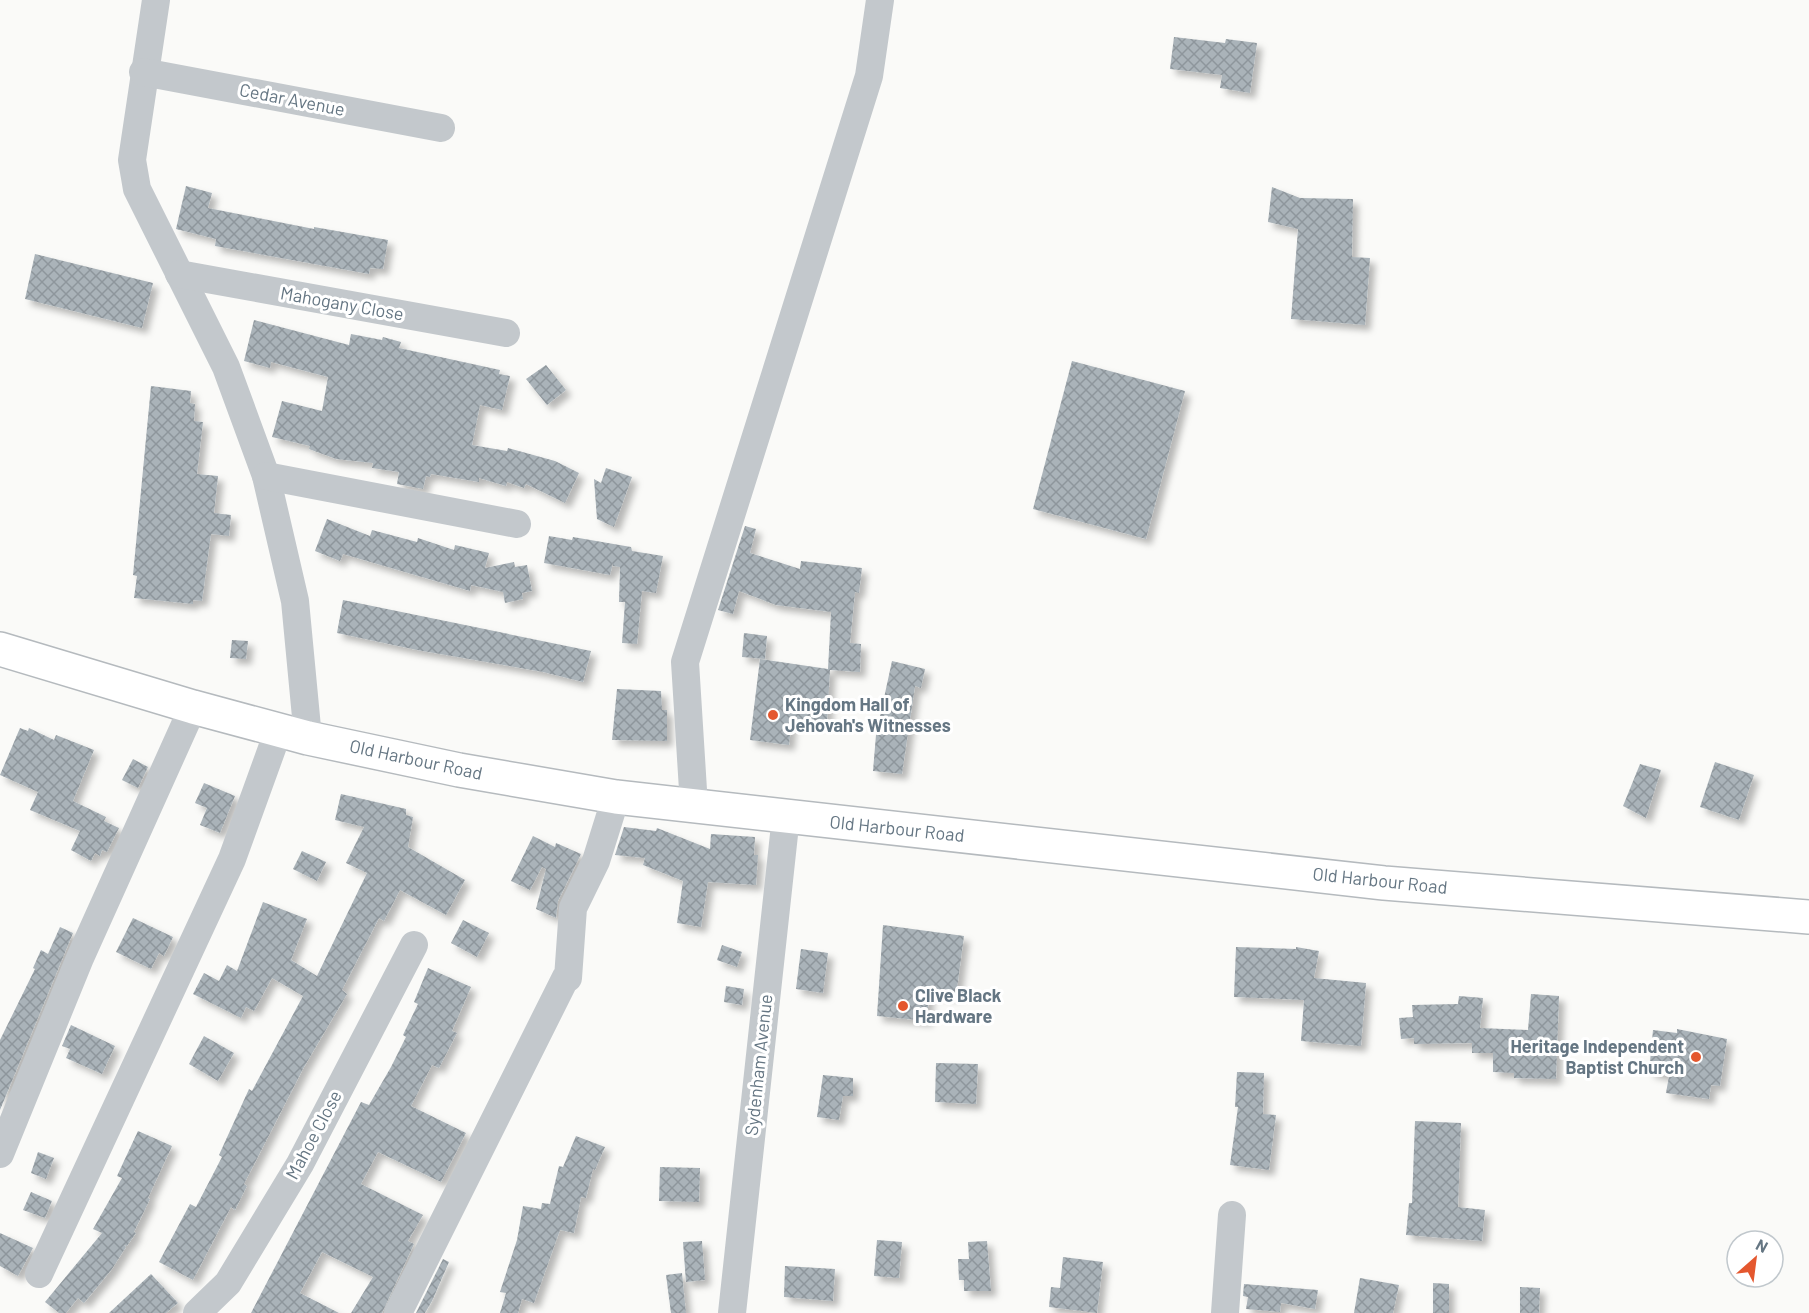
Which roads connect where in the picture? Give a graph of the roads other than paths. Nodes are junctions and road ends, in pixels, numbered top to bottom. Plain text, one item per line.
1 (156, 0) edge
2 (880, 0) edge
3 (143, 72) junction
4 (441, 128) dead end
5 (179, 274) junction
6 (506, 333) dead end
7 (266, 476) junction
8 (518, 524) dead end
9 (0, 649) edge
10 (193, 708) junction
11 (294, 733) junction
12 (616, 797) junction
13 (694, 806) junction
14 (786, 816) junction
15 (1809, 917) edge
16 (414, 945) dead end
17 (0, 1154) edge
18 (1232, 1215) dead end
19 (39, 1274) dead end
20 (197, 1313) edge
21 (398, 1313) edge
22 (732, 1313) edge
23 (1225, 1313) edge

1 - 3 street
2 - 13 street
3 - 4 street, Cedar Avenue
3 - 5 street
5 - 6 street, Mahogany Close
5 - 7 street
7 - 8 street
7 - 11 street
9 - 10 main road, Old Harbour Road
10 - 11 main road, Old Harbour Road
10 - 17 street
11 - 12 main road, Old Harbour Road
11 - 19 street
12 - 13 main road, Old Harbour Road
12 - 21 street
13 - 14 main road, Old Harbour Road
14 - 15 main road, Old Harbour Road
14 - 22 street, Sydenham Avenue
16 - 20 street, Mahoe Close
18 - 23 street

